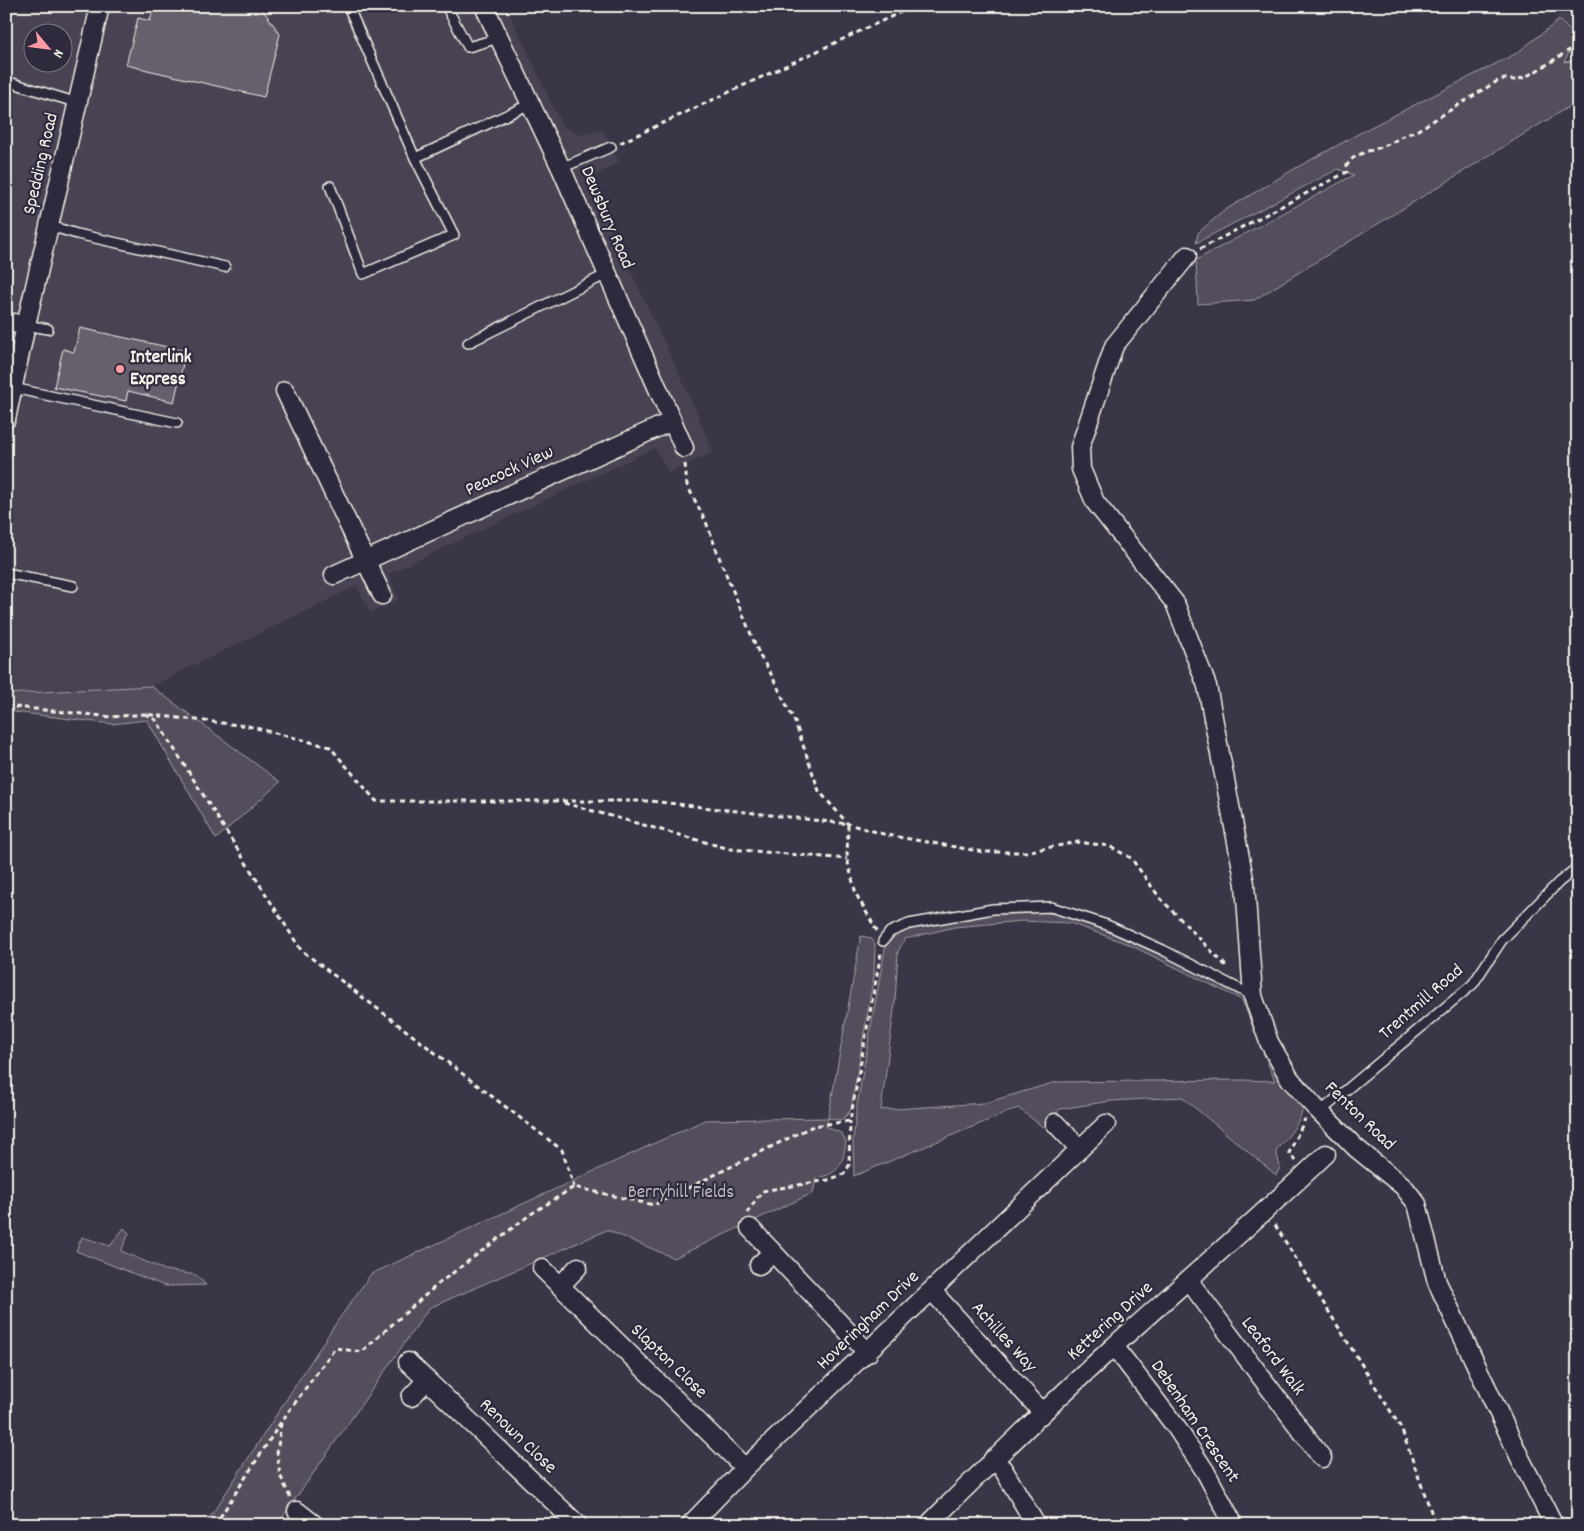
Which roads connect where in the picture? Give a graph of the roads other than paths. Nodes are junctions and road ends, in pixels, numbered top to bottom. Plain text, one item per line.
1 (100, 6) edge
2 (348, 6) edge
3 (446, 6) edge
4 (484, 6) edge
5 (499, 38) junction
6 (6, 81) edge
7 (78, 102) junction
8 (530, 104) junction
9 (610, 147) road end
10 (416, 158) junction
11 (561, 168) junction
12 (330, 186) dead end
13 (50, 226) junction
14 (1186, 256) road end
15 (224, 267) dead end
16 (607, 274) junction
17 (6, 322) edge
18 (26, 325) junction
19 (48, 329) dead end
20 (468, 343) dead end
21 (13, 388) junction
22 (285, 392) dead end
23 (6, 419) edge
24 (672, 421) junction
25 (177, 423) dead end
26 (684, 448) road end
27 (366, 561) junction
28 (6, 573) edge
29 (334, 575) dead end
30 (73, 586) dead end
31 (382, 595) dead end
32 (1578, 867) edge
33 (883, 941) road end
34 (1253, 996) junction
35 (1317, 1109) junction
36 (1055, 1123) dead end
37 (1106, 1124) dead end
38 (1080, 1149) junction
39 (1326, 1154) dead end
40 (750, 1228) road end
41 (772, 1252) junction
42 (759, 1265) dead end
43 (578, 1267) dead end
44 (542, 1268) dead end
45 (1188, 1281) junction
46 (560, 1286) junction
47 (932, 1290) junction
48 (1114, 1346) junction
49 (868, 1353) junction
50 (408, 1362) dead end
51 (427, 1380) junction
52 (412, 1397) dead end
53 (1043, 1413) junction
54 (1322, 1458) dead end
55 (994, 1459) junction
56 (746, 1468) junction
57 (578, 1525) edge
58 (690, 1525) edge
59 (928, 1525) edge
60 (1036, 1525) edge
61 (1234, 1525) edge
62 (1554, 1525) edge

1 - 7 street, Spedding Road
2 - 10 lane
3 - 5 lane
4 - 5 street, Dewsbury Road
5 - 8 street, Dewsbury Road
6 - 7 lane
7 - 13 street, Spedding Road
8 - 10 lane
8 - 11 street, Dewsbury Road
9 - 11 lane
10 - 12 lane
11 - 16 street, Dewsbury Road
13 - 15 lane
13 - 18 street, Spedding Road
14 - 34 street, Fenton Road
16 - 20 lane
16 - 24 street, Dewsbury Road
17 - 18 street
18 - 19 lane
18 - 21 street, Spedding Road
21 - 23 street, Spedding Road
21 - 25 lane
22 - 27 street
24 - 26 street, Dewsbury Road
24 - 27 street, Peacock View
27 - 29 street, Peacock View
27 - 31 street
28 - 30 lane
32 - 35 lane, Trentmill Road
33 - 34 lane
34 - 35 street, Fenton Road
35 - 62 street, Fenton Road
36 - 38 street
37 - 38 street, Hoveringham Drive
38 - 47 street, Hoveringham Drive
39 - 45 street, Kettering Drive
40 - 41 street
41 - 42 street
41 - 49 street
43 - 46 street
44 - 46 street, Slapton Close
45 - 48 street, Kettering Drive
45 - 54 street, Leaford Walk
46 - 56 street, Slapton Close
47 - 49 street, Hoveringham Drive
47 - 53 street, Achilles Way
48 - 53 street, Kettering Drive
48 - 61 street, Debenham Crescent
49 - 56 street, Hoveringham Drive
50 - 51 street, Renown Close
51 - 52 street
51 - 57 street, Renown Close
53 - 55 street, Kettering Drive
55 - 59 street, Kettering Drive
55 - 60 street
56 - 58 street, Hoveringham Drive

